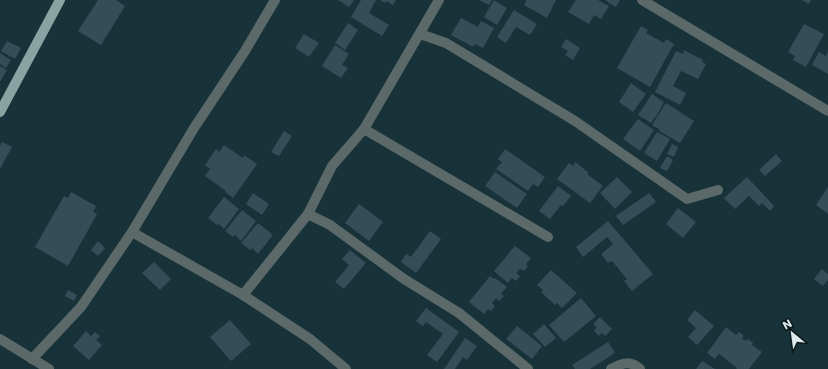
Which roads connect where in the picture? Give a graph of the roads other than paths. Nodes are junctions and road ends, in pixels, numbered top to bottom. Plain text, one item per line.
1 (60, 0) edge
2 (275, 0) edge
3 (439, 0) edge
4 (642, 0) edge
5 (420, 34) junction
6 (828, 111) edge
7 (0, 112) edge
8 (364, 129) junction
9 (718, 190) dead end
10 (308, 214) junction
11 (132, 232) junction
12 (548, 238) dead end
13 (243, 295) junction
14 (0, 339) edge
15 (32, 360) junction
16 (49, 369) edge
17 (346, 369) edge
18 (528, 369) edge
19 (611, 369) edge
20 (640, 369) edge

1 - 7 main road
2 - 11 street
3 - 5 street
4 - 6 street
5 - 8 street
5 - 9 street
8 - 10 street
8 - 12 street
10 - 13 street
10 - 18 street
11 - 13 street
11 - 15 street
13 - 17 street
14 - 15 street
15 - 16 street
19 - 20 street

